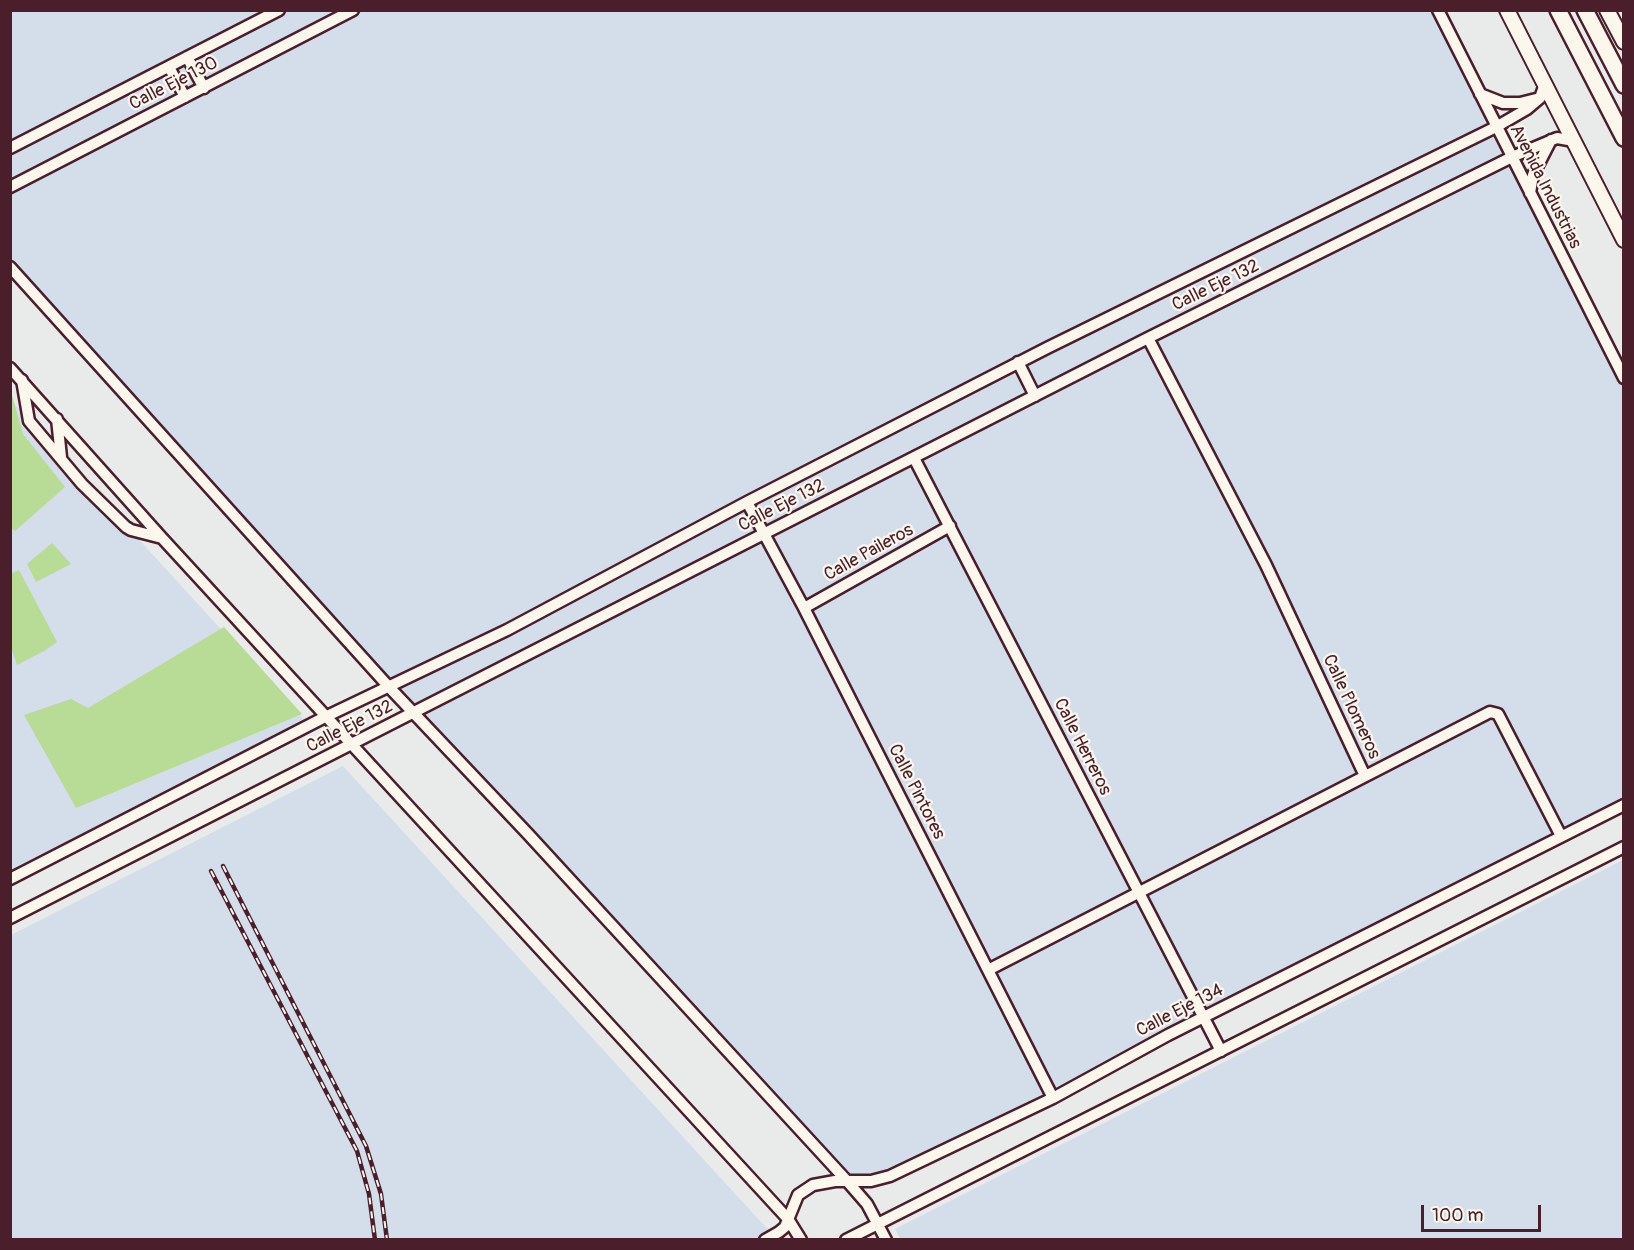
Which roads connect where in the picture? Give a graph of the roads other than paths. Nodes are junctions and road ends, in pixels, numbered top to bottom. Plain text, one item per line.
1 (279, 10) edge
2 (352, 10) edge
3 (1437, 10) edge
4 (1508, 10) edge
5 (1558, 10) edge
6 (1585, 10) edge
7 (1607, 10) edge
8 (1623, 42) edge
9 (187, 57) junction
10 (168, 67) junction
11 (1545, 84) junction
12 (1623, 85) edge
13 (204, 88) junction
14 (1480, 94) junction
15 (185, 97) junction
16 (1540, 98) junction
17 (1496, 127) junction
18 (1623, 138) edge
19 (1551, 140) junction
20 (1574, 141) junction
21 (10, 148) edge
22 (1512, 158) junction
23 (10, 187) edge
24 (1530, 194) junction
25 (1623, 240) edge
26 (10, 267) edge
27 (1148, 338) junction
28 (1018, 362) junction
29 (10, 368) edge
30 (1623, 378) edge
31 (22, 380) junction
32 (1035, 396) junction
33 (57, 419) junction
34 (61, 458) junction
35 (914, 458) junction
36 (747, 502) junction
37 (950, 526) junction
38 (764, 533) junction
39 (162, 538) junction
40 (804, 608) junction
41 (389, 687) junction
42 (413, 713) junction
43 (325, 717) junction
44 (352, 745) junction
45 (1365, 776) junction
46 (1623, 805) edge
47 (1562, 836) junction
48 (1623, 847) edge
49 (10, 879) edge
50 (1138, 894) junction
51 (10, 918) edge
52 (988, 970) junction
53 (1202, 1018) junction
54 (1221, 1051) junction
55 (1053, 1098) junction
56 (847, 1180) junction
57 (788, 1219) junction
58 (877, 1224) junction
59 (765, 1239) edge
60 (801, 1239) edge
61 (846, 1239) edge
62 (886, 1239) edge

1 - 9 street, Calle Eje 130
2 - 13 street, Calle Eje 130
3 - 14 street, Avenida Industrias
4 - 11 main road
5 - 18 highway
6 - 12 highway
7 - 8 main road
9 - 10 street, Calle Eje 130
9 - 13 street
10 - 15 street
10 - 21 street, Calle Eje 130
11 - 16 street
11 - 20 main road
13 - 15 street, Calle Eje 130
14 - 16 street
14 - 17 street, Avenida Industrias
15 - 23 street, Calle Eje 130
16 - 17 street, Calle Eje 132
17 - 22 street, Avenida Industrias
17 - 28 street, Calle Eje 132
19 - 20 street, Calle Eje 132
19 - 22 street, Calle Eje 132
19 - 24 street
20 - 25 main road
22 - 24 street, Avenida Industrias
22 - 27 street, Calle Eje 132
24 - 30 street, Avenida Industrias
26 - 41 street
27 - 32 street, Calle Eje 132
27 - 45 street, Calle Plomeros
28 - 32 street
28 - 36 street, Calle Eje 132
29 - 31 street
31 - 33 street
31 - 34 street
32 - 35 street, Calle Eje 132
33 - 34 street
33 - 39 street
34 - 39 street
35 - 37 street, Calle Herreros
35 - 38 street, Calle Eje 132
36 - 38 street, Calle Pintores
36 - 41 street, Calle Eje 132
37 - 40 street, Calle Paileros
37 - 50 street, Calle Herreros
38 - 40 street, Calle Pintores
38 - 42 street, Calle Eje 132
39 - 43 street
40 - 52 street, Calle Pintores
41 - 42 street
41 - 43 street, Calle Eje 132
42 - 44 street, Calle Eje 132
42 - 56 street
43 - 44 street
43 - 49 street, Calle Eje 132
44 - 51 street, Calle Eje 132
44 - 57 street
45 - 47 street
45 - 50 street, Calle Plomeros
46 - 47 street, Calle Eje 134
47 - 53 street, Calle Eje 134
48 - 54 street
50 - 52 street, Calle Plomeros
50 - 53 street, Calle Herreros
52 - 55 street, Calle Pintores
53 - 54 street, Calle Herreros
53 - 55 street, Calle Eje 134
54 - 58 street
55 - 56 street, Calle Eje 134
56 - 57 street, Calle Eje 134
56 - 58 street
57 - 59 street, Calle Eje 134
57 - 60 street
58 - 61 street
58 - 62 street

